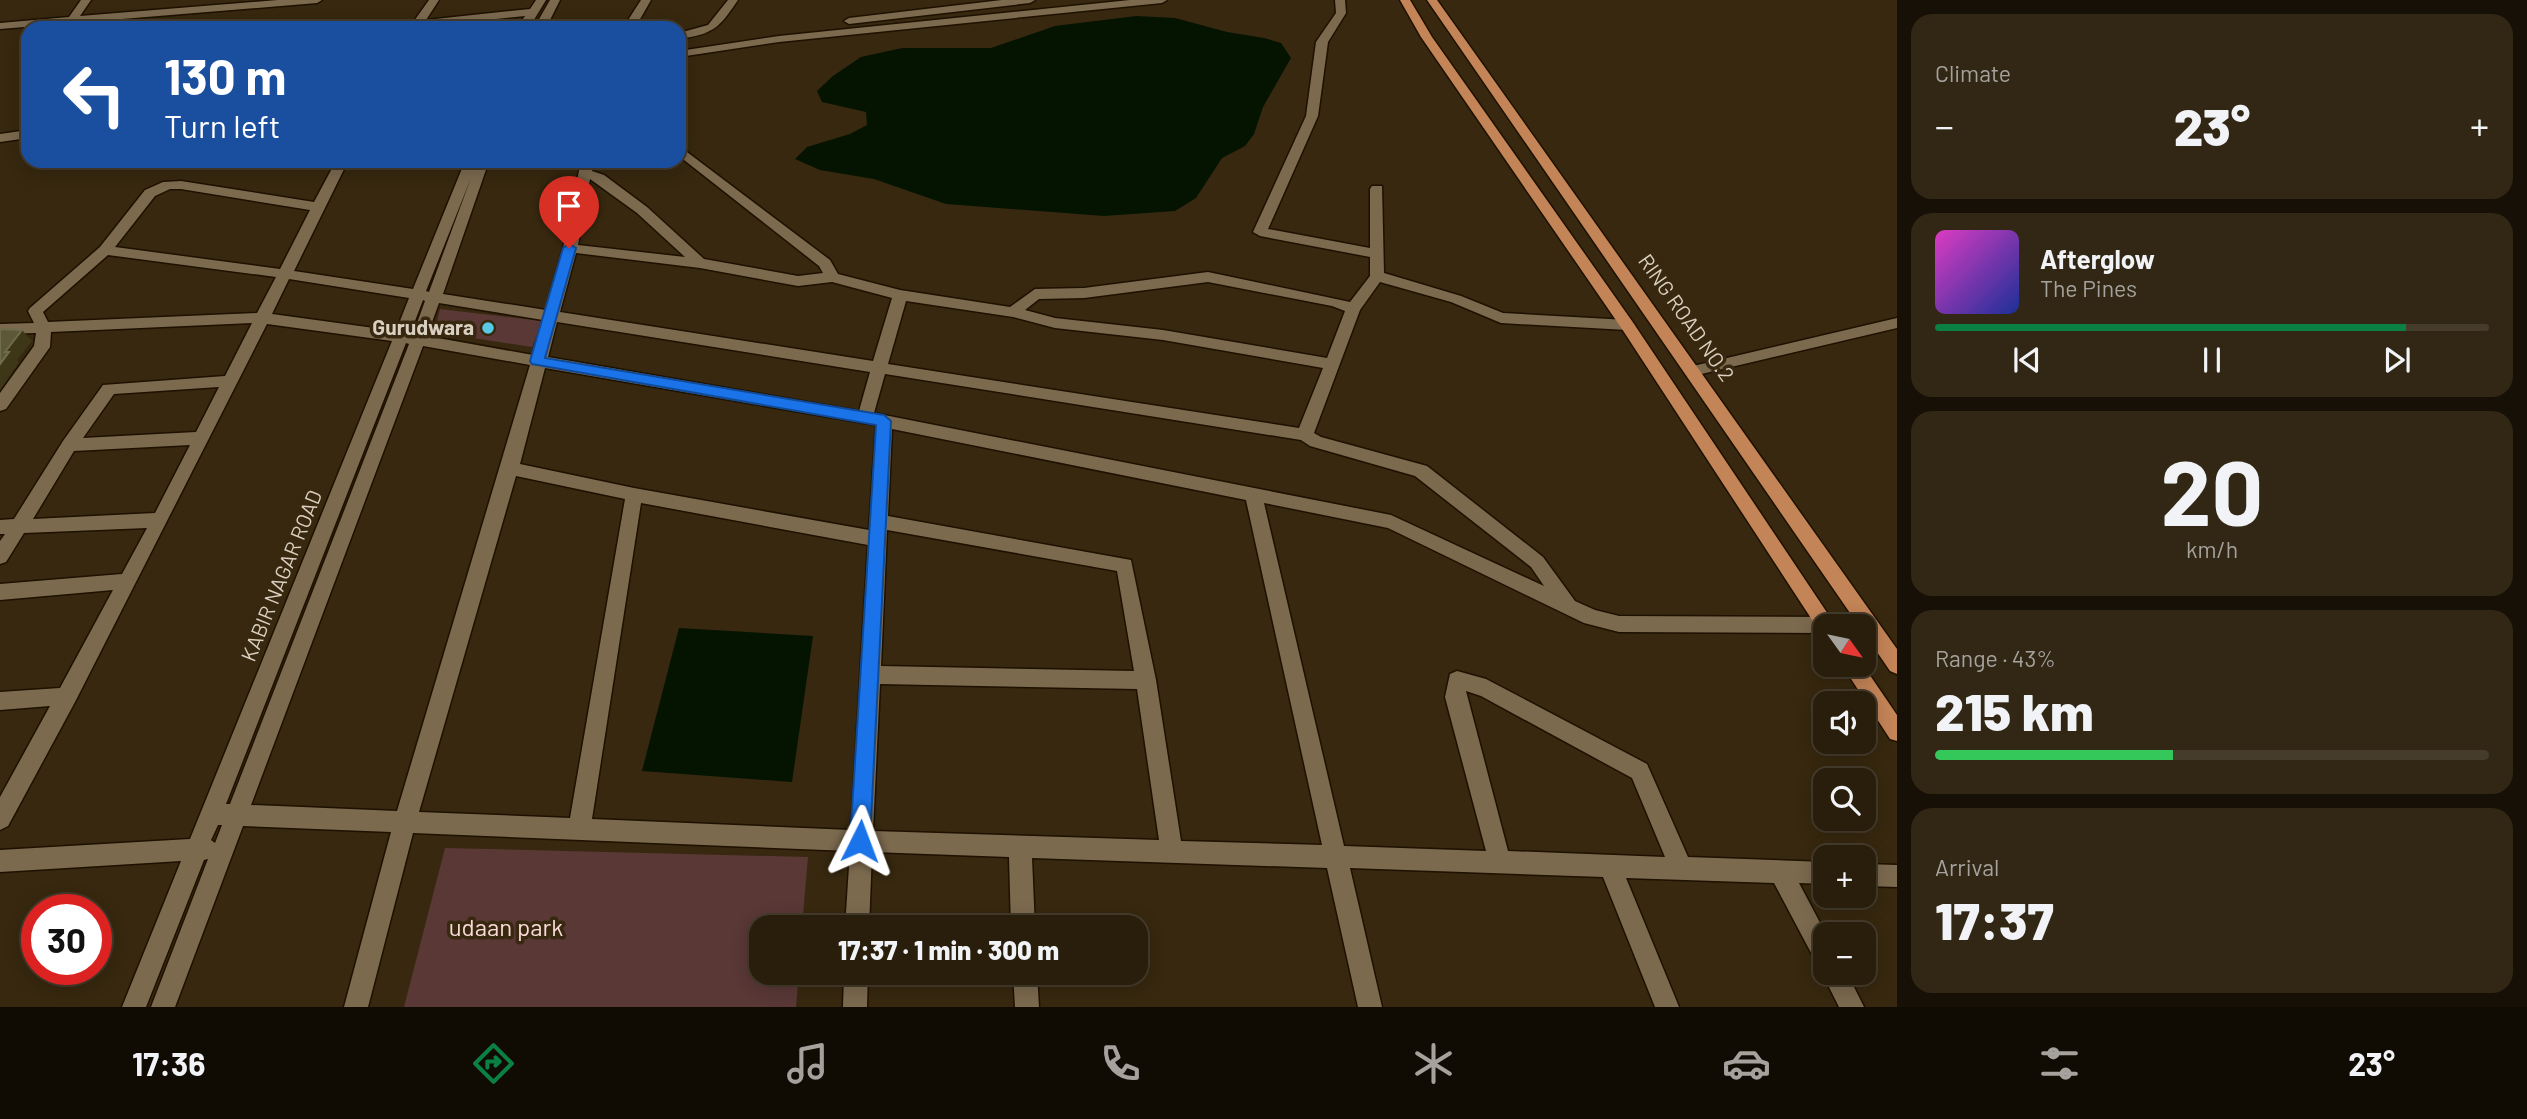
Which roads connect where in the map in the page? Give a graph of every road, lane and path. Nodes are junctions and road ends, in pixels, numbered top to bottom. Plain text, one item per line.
1 (86, 0) edge
2 (317, 0) edge
3 (434, 0) edge
4 (541, 0) edge
5 (555, 0) edge
6 (646, 0) edge
7 (733, 0) edge
8 (1030, 0) edge
9 (1161, 0) edge
10 (1340, 0) edge
11 (1405, 0) edge
12 (1432, 0) edge
13 (533, 12) junction
14 (72, 20) junction
15 (60, 21) edge
16 (420, 21) edge
17 (447, 21) edge
18 (527, 21) edge
19 (544, 21) edge
20 (633, 21) edge
21 (21, 24) edge
22 (0, 26) edge
23 (686, 36) edge
24 (686, 42) edge
25 (686, 53) edge
26 (21, 135) edge
27 (0, 138) edge
28 (21, 147) edge
29 (0, 149) edge
30 (686, 155) edge
31 (338, 168) edge
32 (469, 168) edge
33 (481, 168) edge
34 (586, 168) edge
35 (587, 168) edge
36 (1377, 188) dead end
37 (318, 207) junction
38 (569, 248) junction
39 (105, 250) junction
40 (1376, 254) junction
41 (700, 263) junction
42 (286, 274) junction
43 (1377, 276) junction
44 (832, 277) junction
45 (901, 295) junction
46 (425, 297) junction
47 (1353, 309) junction
48 (1013, 312) junction
49 (551, 316) junction
50 (262, 318) junction
51 (1897, 323) edge
52 (1627, 325) junction
53 (44, 328) junction
54 (0, 329) edge
55 (409, 339) junction
56 (537, 361) junction
57 (1330, 364) junction
58 (879, 368) junction
59 (1693, 371) junction
60 (230, 381) junction
61 (0, 405) edge
62 (865, 418) junction
63 (884, 421) junction
64 (1305, 435) junction
65 (201, 438) junction
66 (69, 445) junction
67 (510, 469) junction
68 (1253, 494) junction
69 (634, 495) junction
70 (160, 520) junction
71 (19, 525) junction
72 (0, 527) edge
73 (878, 530) junction
74 (0, 557) edge
75 (127, 581) junction
76 (0, 592) edge
77 (1569, 607) junction
78 (1818, 614) edge
79 (1813, 626) edge
80 (1897, 665) edge
81 (869, 675) junction
82 (1861, 677) edge
83 (1146, 680) junction
84 (68, 696) junction
85 (0, 701) edge
86 (1897, 732) edge
87 (212, 814) junction
88 (237, 815) junction
89 (0, 819) edge
90 (405, 822) junction
91 (579, 830) junction
92 (860, 841) junction
93 (1020, 847) junction
94 (198, 849) junction
95 (223, 850) junction
96 (1172, 852) junction
97 (1337, 857) junction
98 (0, 861) edge
99 (1500, 863) junction
100 (1610, 867) junction
101 (1682, 869) junction
102 (1781, 872) junction
103 (1813, 873) edge
104 (1876, 875) edge
105 (1897, 876) edge
106 (857, 915) edge
107 (1023, 915) edge
108 (1813, 933) edge
109 (856, 985) edge
110 (1026, 985) edge
111 (1840, 985) edge
112 (134, 1007) edge
113 (163, 1007) edge
114 (356, 1007) edge
115 (855, 1007) edge
116 (1027, 1007) edge
117 (1370, 1007) edge
118 (1667, 1007) edge
119 (1852, 1007) edge

1 - 14 street
2 - 14 street
3 - 16 street
4 - 13 street
5 - 19 street
6 - 20 street
7 - 23 street
8 - 24 street
9 - 25 street
10 - 40 street
11 - 52 main road
12 - 59 main road, RING ROAD NO.2
13 - 17 street
13 - 18 street
14 - 15 street
21 - 22 street
26 - 27 street
28 - 29 street
30 - 44 street
31 - 37 street
32 - 46 street
33 - 46 street
34 - 38 street
35 - 41 street
36 - 40 street
37 - 39 street
37 - 42 street
38 - 41 street
38 - 49 street
39 - 42 street
39 - 53 street
40 - 43 street
41 - 44 street
42 - 46 street
42 - 50 street
43 - 47 street
43 - 52 street
44 - 45 street
45 - 48 street
45 - 58 street
46 - 49 street
46 - 55 street
47 - 48 street
47 - 57 street
48 - 57 street
49 - 56 street
49 - 58 street
50 - 53 street
50 - 55 street
50 - 60 street
51 - 59 street
52 - 78 main road
53 - 54 street
53 - 61 street
55 - 56 street
55 - 87 street, KABIR NAGAR ROAD
55 - 88 street
56 - 62 street
56 - 67 street
57 - 64 street
58 - 62 street
58 - 64 street
59 - 80 main road, RING ROAD NO.2
60 - 65 street
60 - 66 street
62 - 63 street
63 - 68 street
63 - 73 street
64 - 77 street
65 - 66 street
65 - 70 street
66 - 71 street
67 - 69 street
67 - 90 street
68 - 77 street
68 - 97 street
69 - 73 street
69 - 91 street
70 - 71 street
70 - 75 street
71 - 72 street
71 - 74 street
73 - 81 street
73 - 83 street
75 - 76 street
75 - 84 street
77 - 79 street
81 - 83 street
81 - 92 street
82 - 86 main road
83 - 96 street
84 - 85 street
84 - 89 street
87 - 88 street
87 - 94 street, KABIR NAGAR ROAD
88 - 90 street
88 - 95 street
90 - 91 street
90 - 114 street
91 - 92 street
92 - 93 street
92 - 106 street
93 - 96 street
93 - 107 street
94 - 95 street
94 - 98 street
94 - 112 street, KABIR NAGAR ROAD
95 - 113 street
96 - 97 street
97 - 99 street
97 - 117 street
99 - 100 street
99 - 101 street
100 - 101 street
100 - 118 street
101 - 102 street
102 - 103 street
102 - 108 street
104 - 105 street
109 - 115 street
110 - 116 street
111 - 119 street

